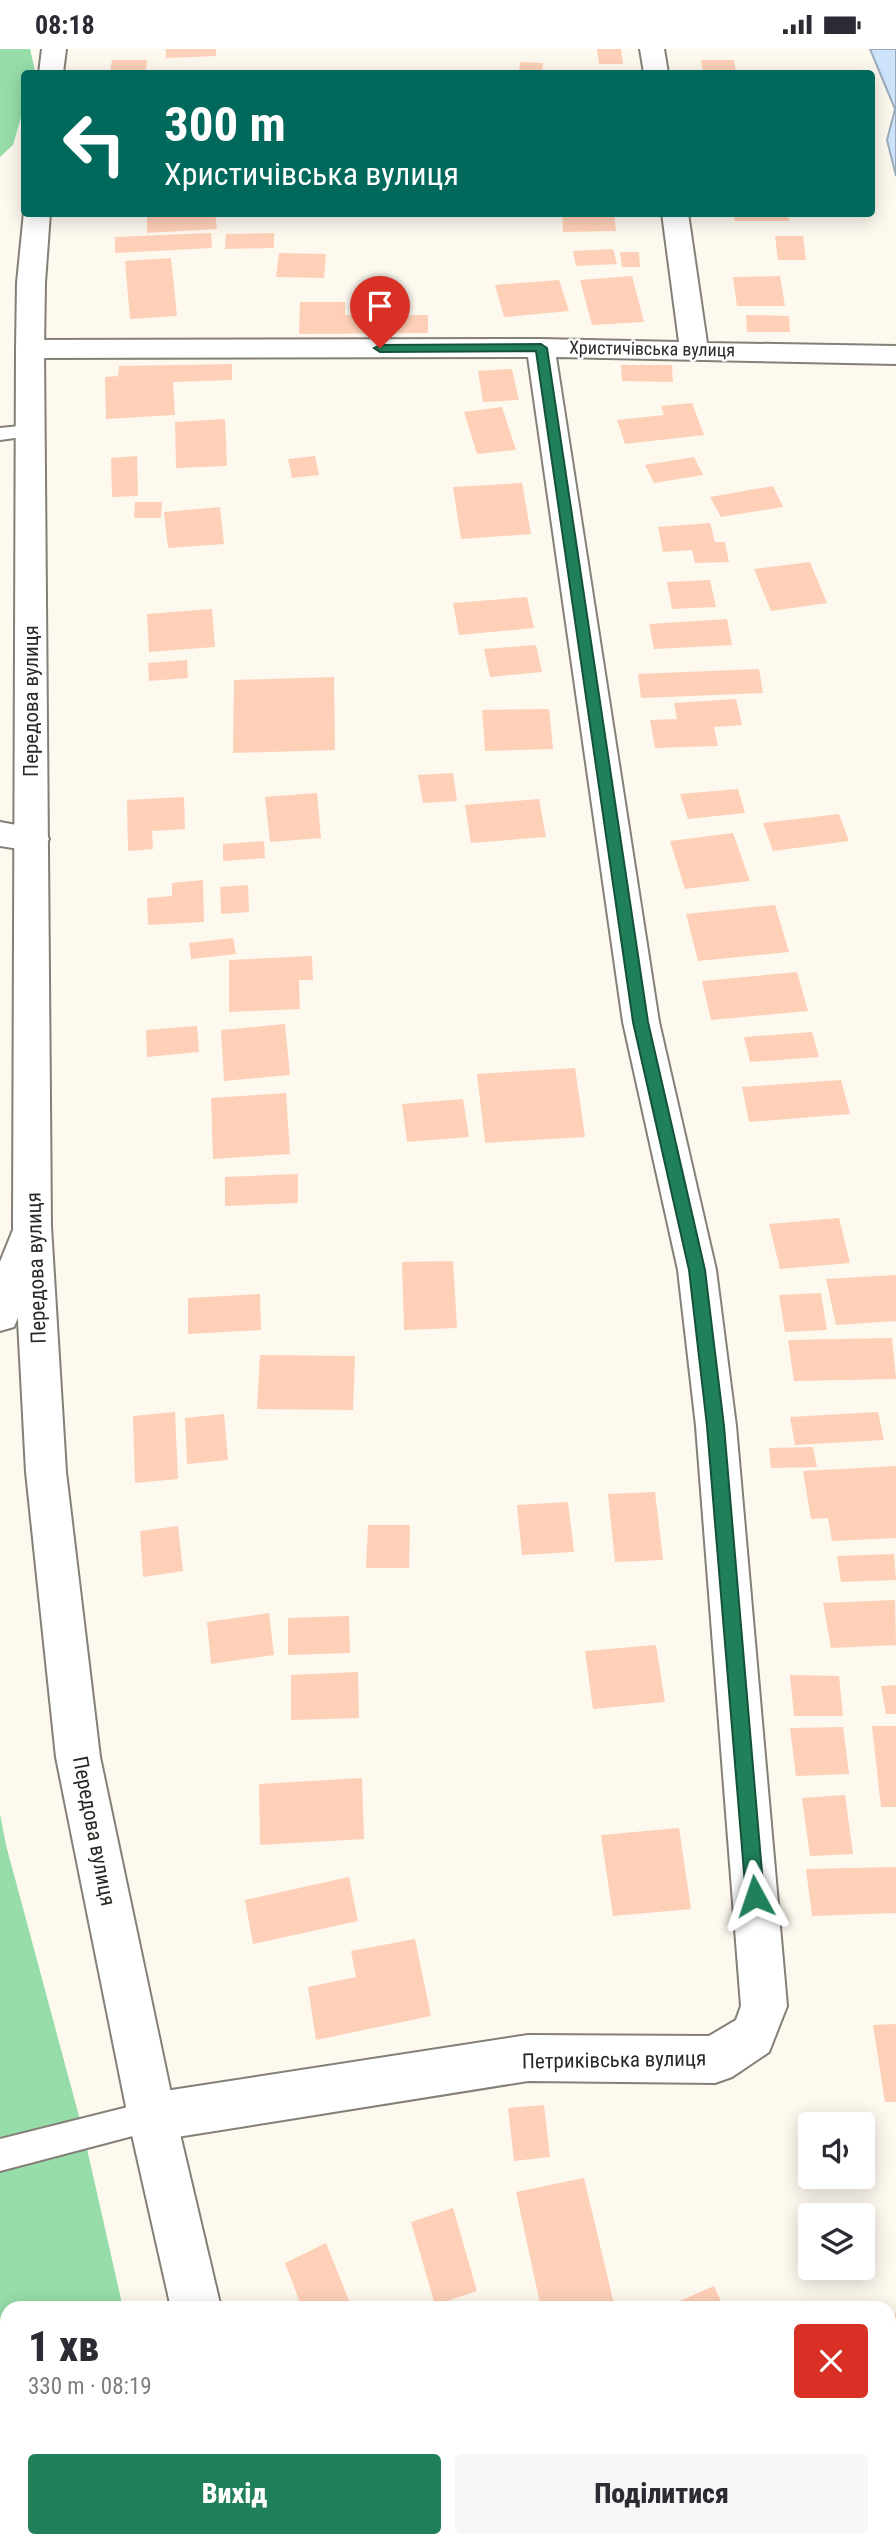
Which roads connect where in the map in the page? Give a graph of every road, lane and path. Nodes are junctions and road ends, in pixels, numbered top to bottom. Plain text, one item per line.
1 (54, 49) edge
2 (652, 49) edge
3 (51, 70) edge
4 (656, 70) edge
5 (37, 217) edge
6 (676, 217) edge
7 (541, 348) junction
8 (30, 349) junction
9 (694, 349) junction
10 (896, 355) edge
11 (15, 433) edge
12 (16, 836) edge
13 (32, 1226) junction
14 (0, 1315) edge
15 (152, 2117) junction
16 (0, 2155) edge
17 (194, 2301) edge

1 - 3 street
2 - 4 street
5 - 8 street, Передова вулиця
6 - 9 street
7 - 8 street, Христичівська вулиця
7 - 9 street, Христичівська вулиця
7 - 15 street, Петриківська вулиця
8 - 11 street, Передова вулиця
9 - 10 street, Христичівська вулиця
11 - 12 street, Передова вулиця
12 - 13 street, Передова вулиця
13 - 14 street
13 - 15 street, Передова вулиця
15 - 16 lane
15 - 17 street, Передова вулиця

